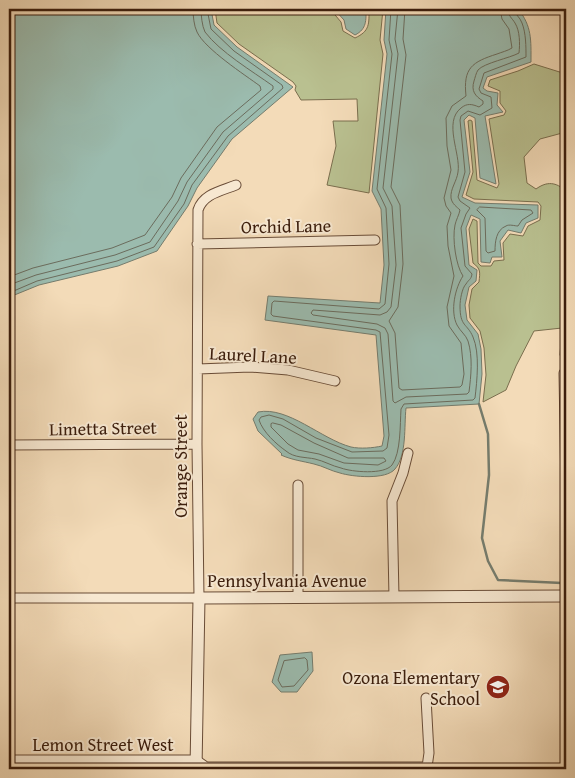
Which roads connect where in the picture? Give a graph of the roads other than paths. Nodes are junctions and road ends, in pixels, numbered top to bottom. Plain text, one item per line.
1 (236, 185) dead end
2 (375, 240) dead end
3 (197, 244) junction
4 (198, 369) junction
5 (564, 374) dead end
6 (335, 381) dead end
7 (197, 444) junction
8 (9, 445) edge
9 (408, 453) dead end
10 (298, 485) dead end
11 (566, 490) edge
12 (566, 596) edge
13 (298, 597) junction
14 (394, 597) junction
15 (9, 598) edge
16 (198, 598) junction
17 (426, 698) dead end
18 (9, 760) edge
19 (196, 765) edge

1 - 3 street, Orange Street
2 - 3 street, Orchid Lane
3 - 4 street, Orange Street
4 - 6 street, Laurel Lane
4 - 7 street, Orange Street
5 - 11 street
7 - 8 street, Limetta Street
7 - 16 street, Orange Street
9 - 14 street
10 - 13 street
12 - 14 street, Pennsylvania Avenue
13 - 14 street, Pennsylvania Avenue
13 - 16 street, Pennsylvania Avenue
15 - 16 street, Pennsylvania Avenue
16 - 19 street, Orange Street
17 - 19 street, Lemon Street West
18 - 19 street, Lemon Street West

